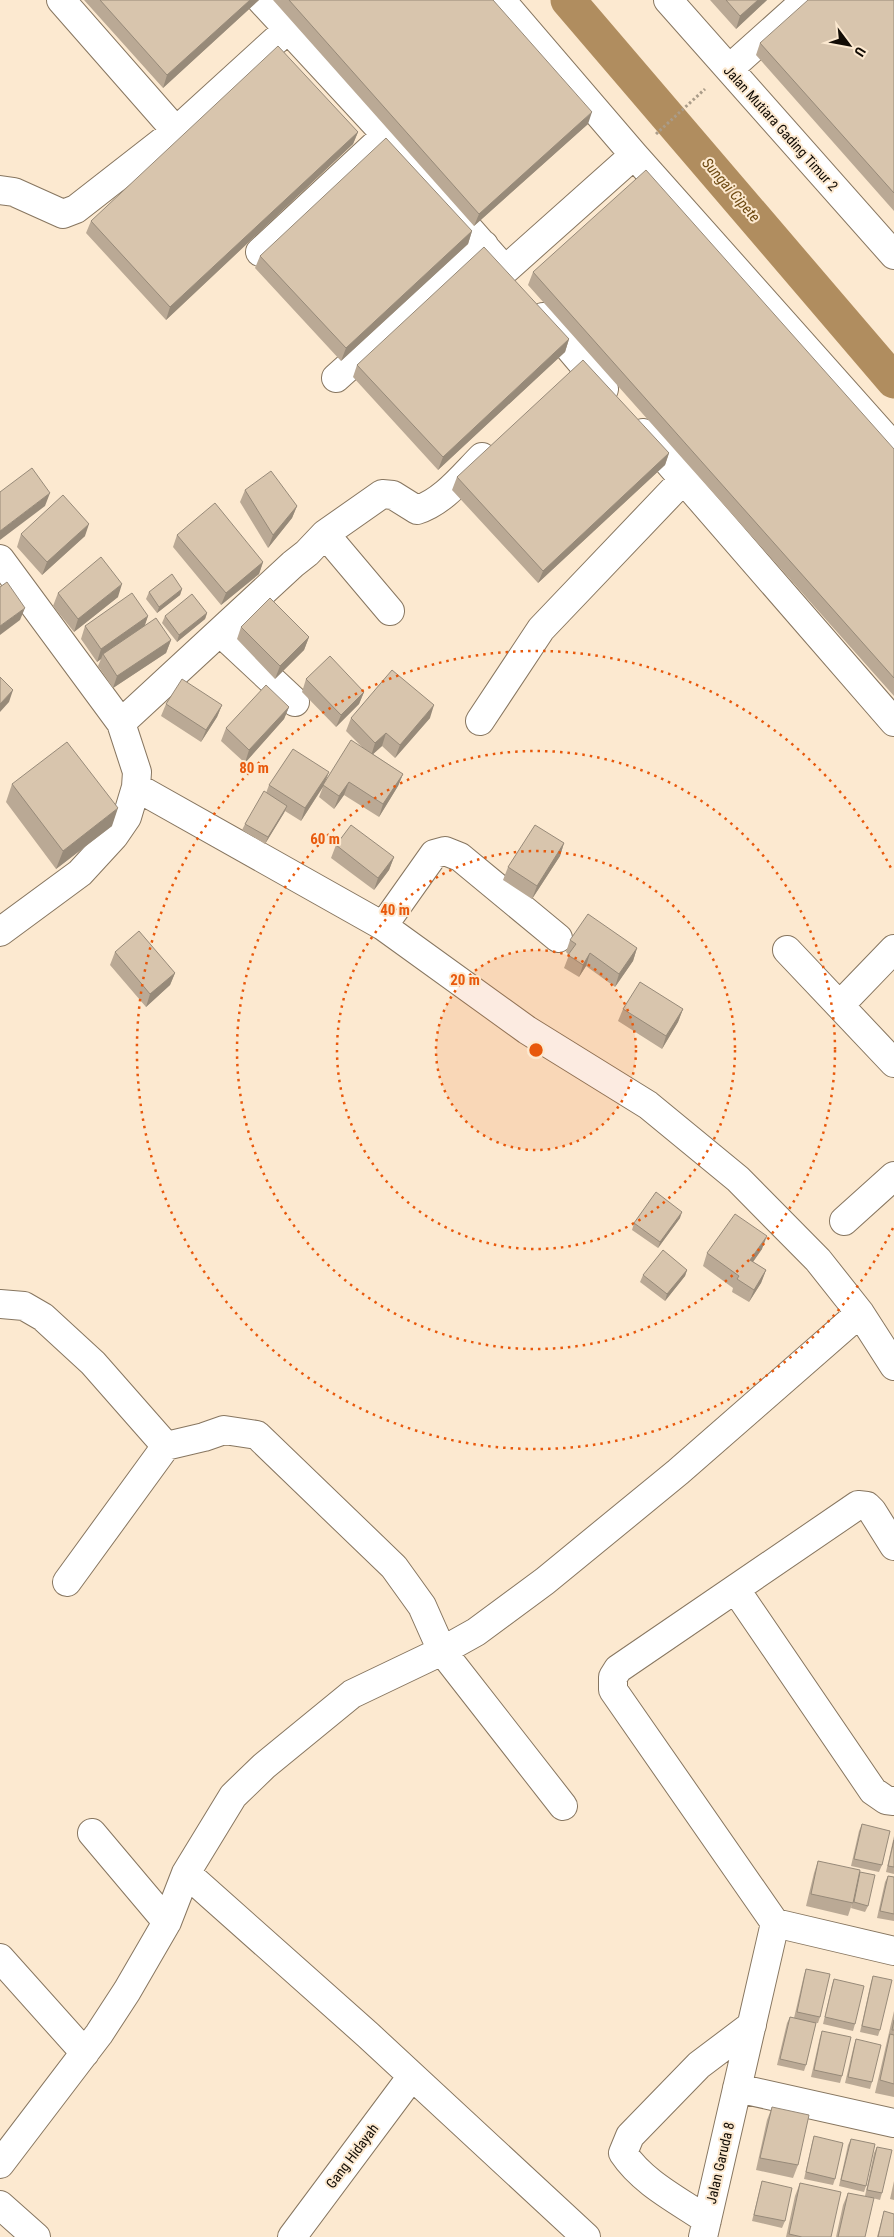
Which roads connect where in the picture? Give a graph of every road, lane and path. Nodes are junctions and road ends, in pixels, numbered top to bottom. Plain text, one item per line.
1 (61, 0) edge
2 (261, 0) edge
3 (501, 0) edge
4 (668, 0) edge
5 (806, 0) edge
6 (287, 30) junction
7 (720, 76) junction
8 (176, 130) junction
9 (386, 135) junction
10 (655, 135) dead end
11 (634, 155) junction
12 (0, 190) edge
13 (484, 245) junction
14 (260, 252) dead end
15 (894, 255) edge
16 (505, 270) junction
17 (336, 378) dead end
18 (502, 439) edge
19 (894, 447) edge
20 (684, 479) junction
21 (325, 534) junction
22 (0, 559) edge
23 (390, 611) dead end
24 (220, 632) junction
25 (294, 702) dead end
26 (480, 721) dead end
27 (894, 722) edge
28 (121, 723) junction
29 (136, 787) junction
30 (383, 926) junction
31 (0, 932) edge
32 (558, 938) dead end
33 (894, 949) edge
34 (787, 950) dead end
35 (840, 1004) junction
36 (894, 1063) edge
37 (894, 1176) edge
38 (844, 1221) dead end
39 (0, 1304) edge
40 (860, 1313) junction
41 (894, 1366) edge
42 (166, 1446) junction
43 (894, 1546) edge
44 (67, 1582) dead end
45 (736, 1590) junction
46 (442, 1651) junction
47 (894, 1801) edge
48 (563, 1806) dead end
49 (92, 1833) dead end
50 (186, 1873) junction
51 (167, 1922) junction
52 (775, 1923) junction
53 (894, 1952) edge
54 (0, 1958) edge
55 (752, 2025) junction
56 (85, 2053) junction
57 (412, 2076) junction
58 (738, 2088) junction
59 (894, 2123) edge
60 (0, 2164) edge
61 (0, 2205) edge
62 (705, 2228) edge
63 (36, 2237) edge
64 (292, 2237) edge
65 (586, 2237) edge

1 - 8 street
2 - 6 street
3 - 11 street
4 - 7 street, Jalan Mutiara Gading Timur 2
5 - 7 street
6 - 8 street
6 - 9 street
7 - 10 path
7 - 15 street, Jalan Mutiara Gading Timur 2
8 - 12 street
9 - 13 street
9 - 14 street
11 - 16 street
11 - 19 street
13 - 16 street
13 - 17 street
16 - 20 street
18 - 21 street
20 - 26 street
20 - 27 street
21 - 23 street
21 - 24 street
22 - 28 street
24 - 25 street
24 - 28 street
28 - 29 street
29 - 30 street
29 - 31 street
30 - 32 street
30 - 40 street
33 - 35 street
34 - 35 street
35 - 36 street
37 - 38 street
39 - 42 street
40 - 41 street
40 - 46 street
42 - 44 street
42 - 46 street
43 - 45 street
45 - 47 street
45 - 52 street
46 - 48 street
46 - 50 street
49 - 51 street
50 - 51 street
50 - 57 street
51 - 56 street
52 - 53 street
52 - 55 street, Jalan Garuda 8
54 - 56 street
55 - 58 street, Jalan Garuda 8
55 - 62 street
56 - 60 street
57 - 64 street, Gang Hidayah
57 - 65 street
58 - 59 street
58 - 62 street, Jalan Garuda 8
61 - 63 street

